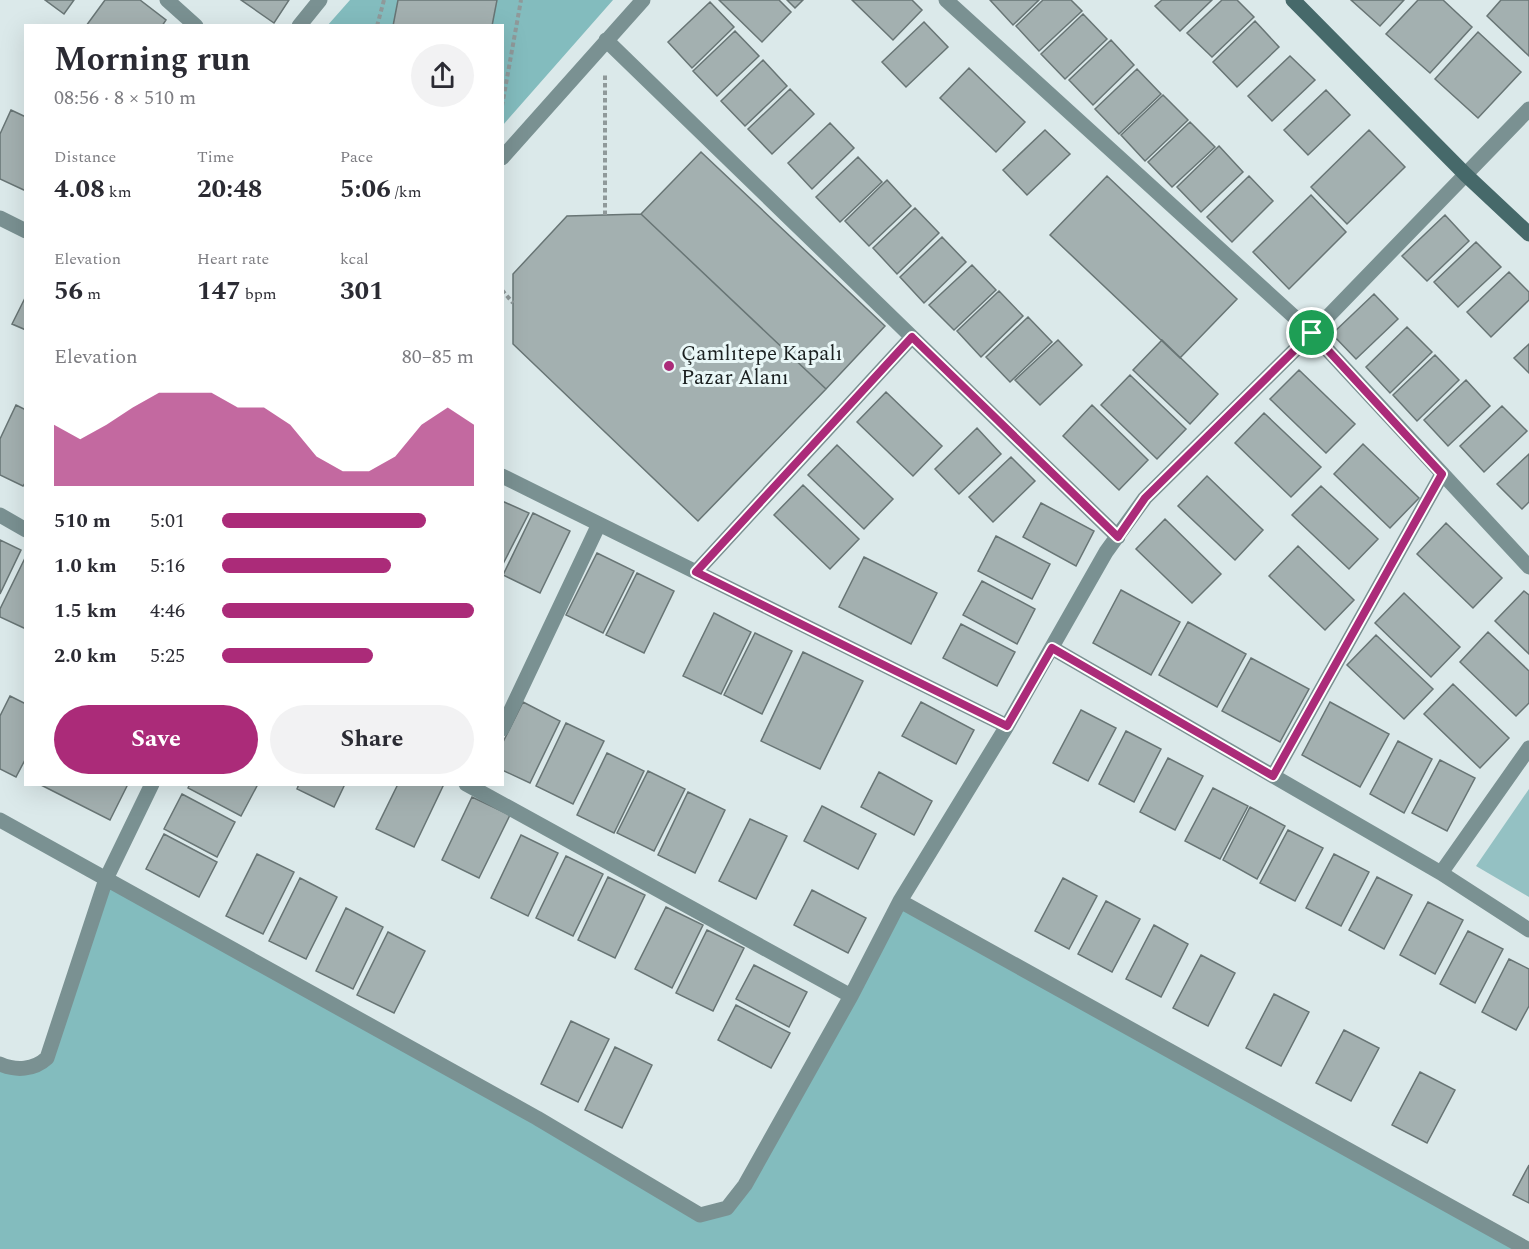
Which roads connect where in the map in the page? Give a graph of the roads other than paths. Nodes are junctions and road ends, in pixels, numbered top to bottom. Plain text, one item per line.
1 (167, 0) edge
2 (320, 0) edge
3 (644, 0) edge
4 (946, 0) edge
5 (1293, 0) edge
6 (194, 24) edge
7 (301, 24) edge
8 (606, 39) junction
9 (1529, 109) edge
10 (504, 156) edge
11 (1466, 176) junction
12 (0, 218) edge
13 (24, 230) edge
14 (1529, 234) edge
15 (1312, 333) junction
16 (912, 337) junction
17 (1442, 474) junction
18 (504, 477) edge
19 (0, 515) edge
20 (599, 524) junction
21 (24, 529) edge
22 (1118, 537) junction
23 (1529, 567) edge
24 (696, 572) junction
25 (1052, 648) junction
26 (504, 725) edge
27 (1007, 726) junction
28 (1529, 748) edge
29 (1273, 776) junction
30 (151, 786) edge
31 (472, 786) edge
32 (0, 820) edge
33 (1440, 873) junction
34 (106, 879) junction
35 (900, 901) junction
36 (1529, 930) edge
37 (851, 996) junction
38 (0, 1064) edge
39 (1527, 1249) edge

1 - 6 street
2 - 7 street
3 - 8 street
4 - 15 street
5 - 11 main road
8 - 10 street
8 - 16 street
9 - 11 street
11 - 14 main road
11 - 15 street
12 - 13 street
15 - 17 street
15 - 22 street
16 - 22 street
16 - 24 street
17 - 23 street
17 - 29 street
18 - 20 street
19 - 21 street
20 - 24 street
20 - 26 street
22 - 25 street
24 - 27 street
25 - 27 street
25 - 29 street
27 - 35 street
28 - 33 street
29 - 33 street
30 - 34 street
31 - 37 street
32 - 34 street
33 - 36 street
34 - 37 street
34 - 38 street
35 - 37 street
35 - 39 street

